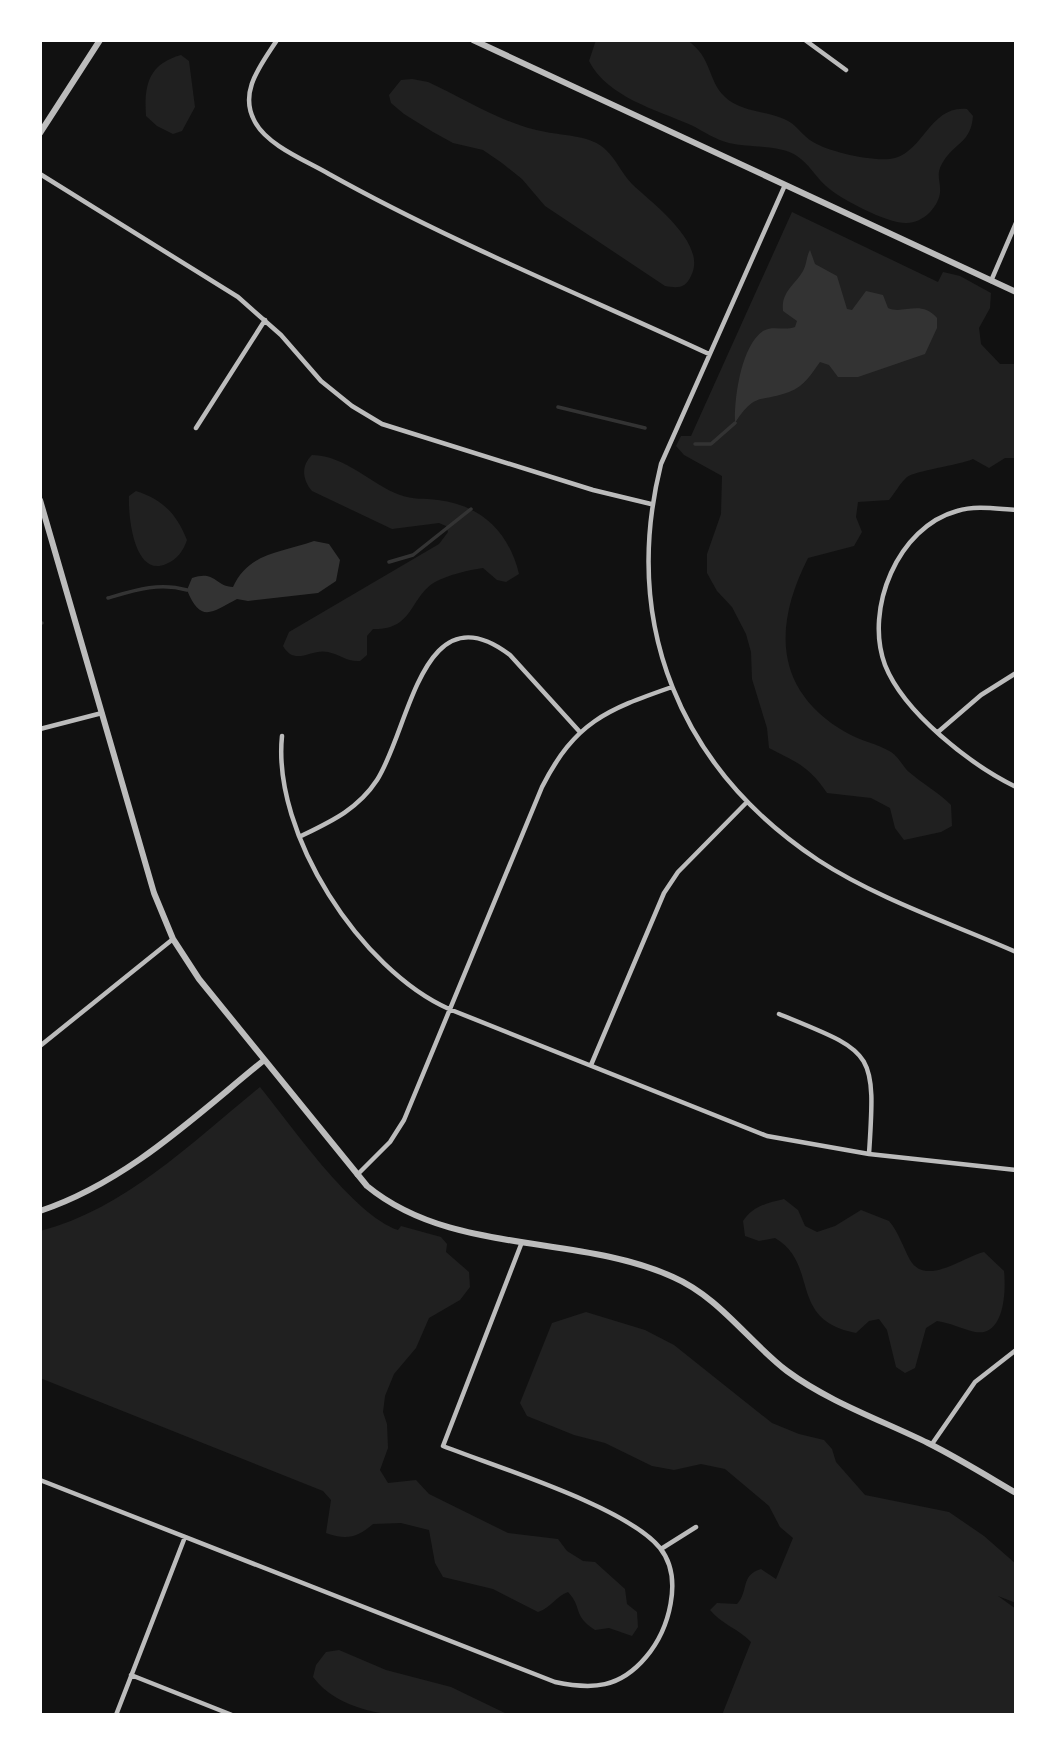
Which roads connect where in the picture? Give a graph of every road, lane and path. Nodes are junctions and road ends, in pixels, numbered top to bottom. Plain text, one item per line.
1 (100, 40) edge
2 (276, 40) edge
3 (473, 40) edge
4 (805, 40) edge
5 (846, 70) dead end
6 (40, 133) edge
7 (40, 174) edge
8 (785, 185) junction
9 (1016, 223) edge
10 (991, 281) junction
11 (1016, 292) edge
12 (265, 320) junction
13 (709, 354) junction
14 (195, 428) dead end
15 (40, 500) edge
16 (652, 504) junction
17 (1016, 510) edge
18 (1016, 673) edge
19 (672, 687) junction
20 (103, 712) junction
21 (40, 729) edge
22 (579, 731) junction
23 (938, 732) junction
24 (282, 736) dead end
25 (1016, 787) edge
26 (748, 801) junction
27 (301, 836) junction
28 (173, 939) junction
29 (1016, 952) edge
30 (449, 1009) junction
31 (779, 1014) dead end
32 (40, 1046) edge
33 (263, 1060) junction
34 (591, 1065) junction
35 (869, 1154) junction
36 (1016, 1170) edge
37 (356, 1175) junction
38 (40, 1212) edge
39 (522, 1242) junction
40 (1016, 1350) edge
41 (932, 1444) junction
42 (40, 1480) edge
43 (1016, 1493) edge
44 (696, 1527) dead end
45 (186, 1537) junction
46 (661, 1549) junction
47 (131, 1675) junction
48 (116, 1715) edge
49 (232, 1715) edge

1 - 6 street
2 - 13 street
3 - 8 street
4 - 5 street
7 - 12 street
8 - 10 street
8 - 13 street
9 - 10 street
10 - 11 street
12 - 14 street
12 - 16 street
13 - 16 street
15 - 20 street
16 - 19 street
17 - 23 street
18 - 23 street
19 - 22 street
19 - 26 street
20 - 21 street
20 - 28 street
22 - 27 street
22 - 30 street
23 - 25 street
24 - 27 street
26 - 29 street
26 - 34 street
27 - 30 street
28 - 32 street
28 - 33 street
30 - 34 street
30 - 37 street
31 - 35 street
33 - 37 street
33 - 38 street
34 - 35 street
35 - 36 street
37 - 39 street
39 - 41 street
39 - 46 street
40 - 41 street
41 - 43 street
42 - 45 street
44 - 46 street
45 - 46 street
45 - 47 street
47 - 48 street
47 - 49 street

